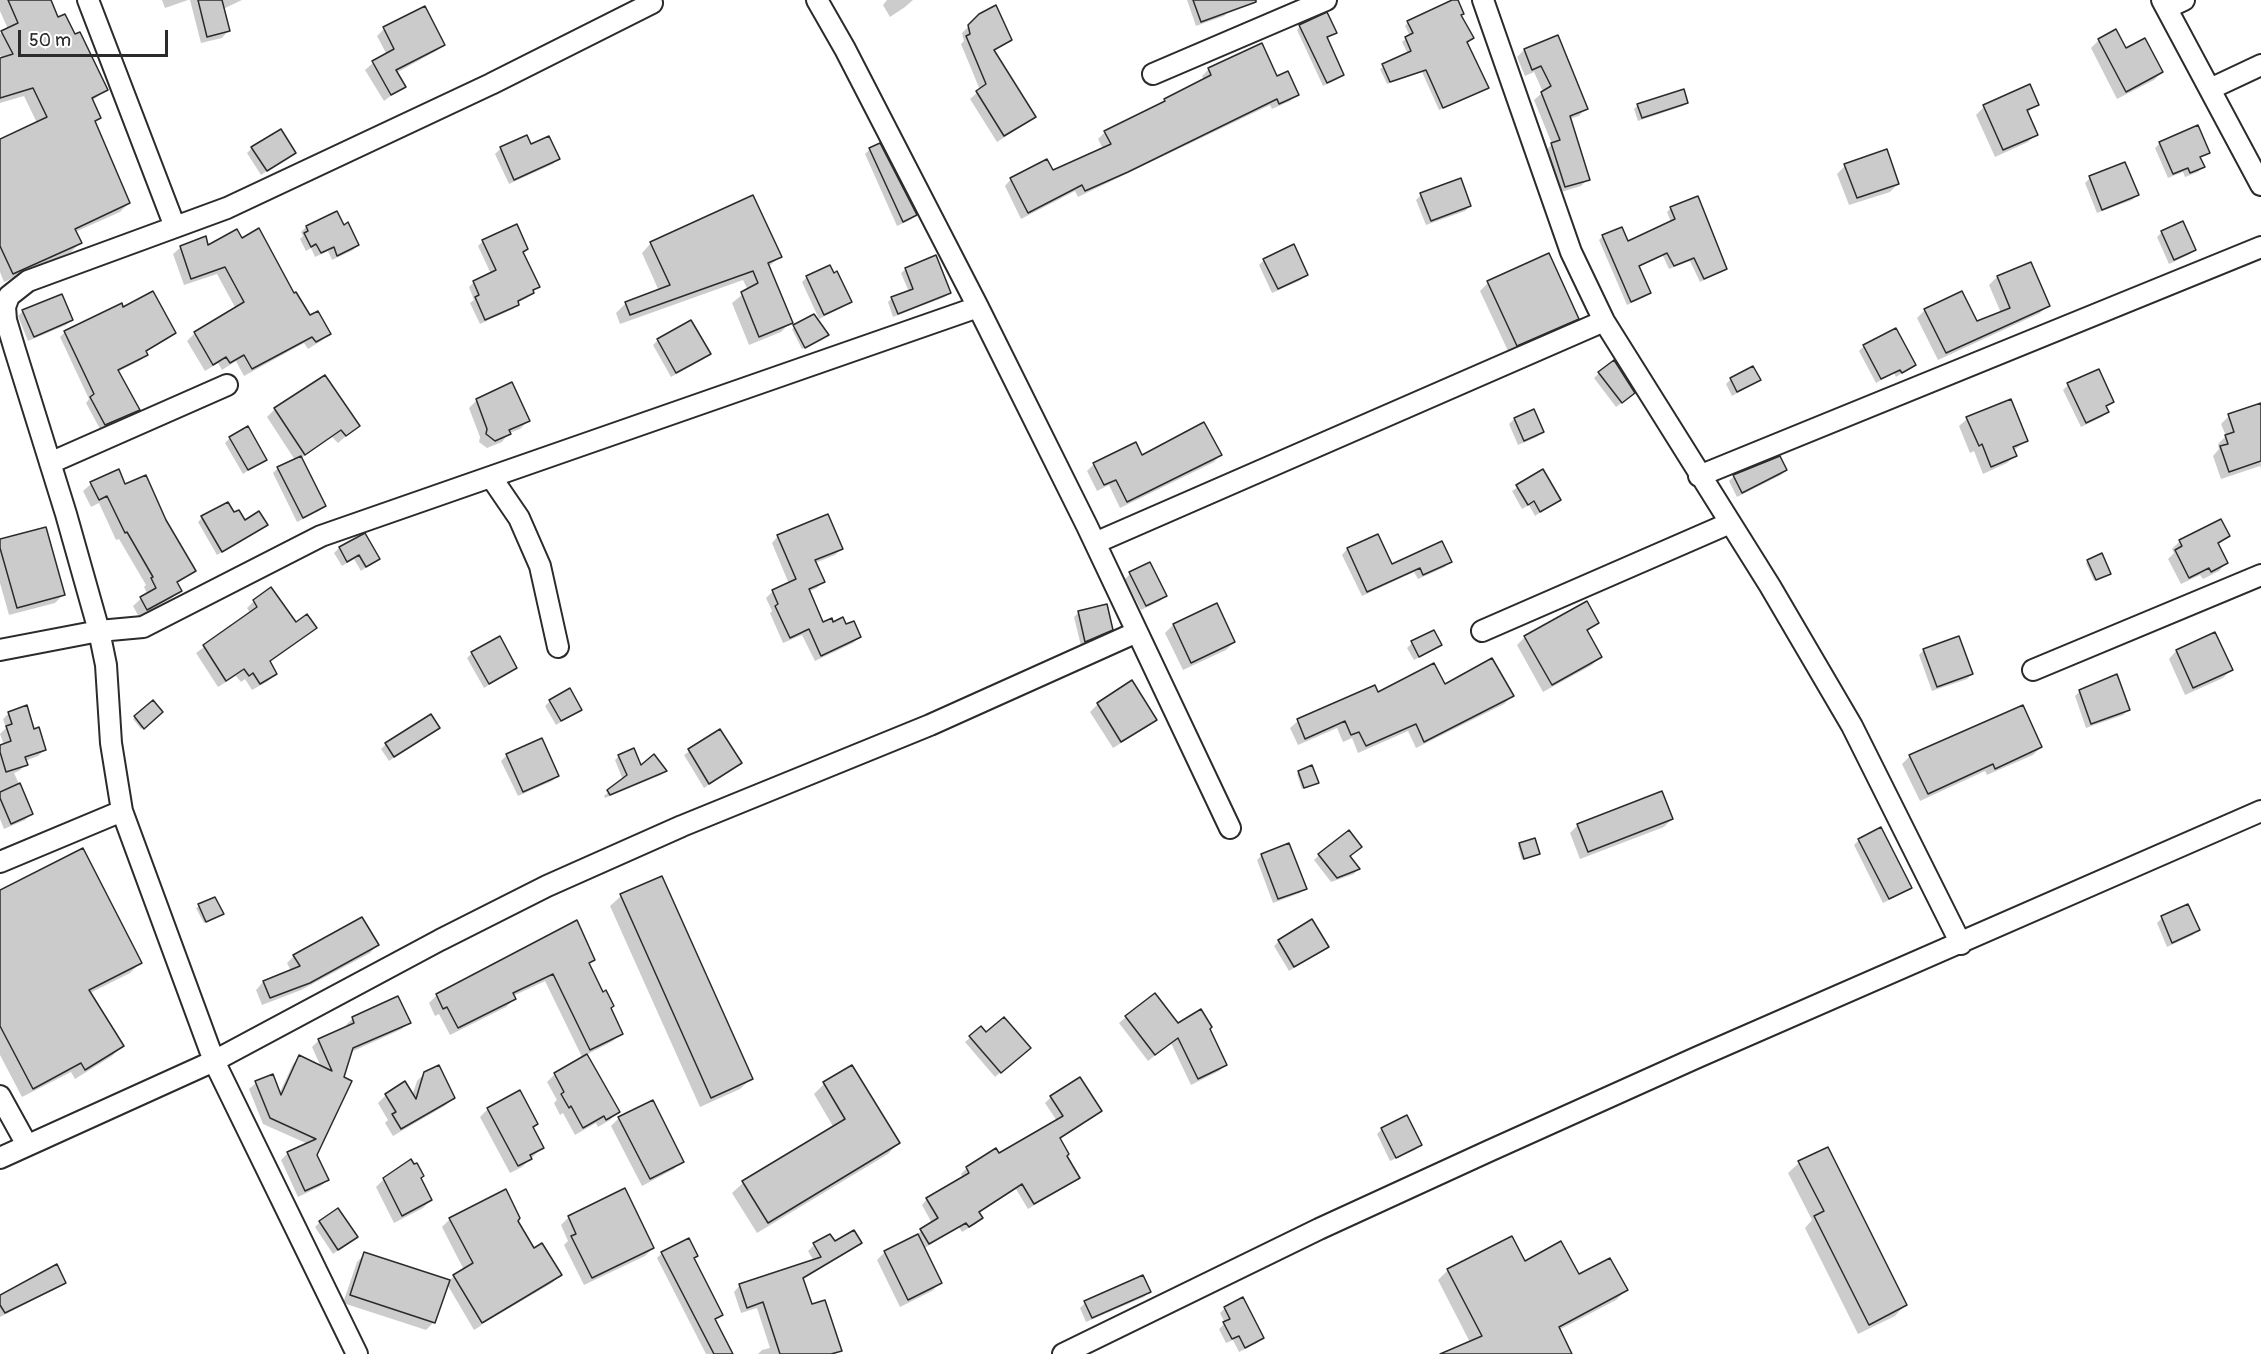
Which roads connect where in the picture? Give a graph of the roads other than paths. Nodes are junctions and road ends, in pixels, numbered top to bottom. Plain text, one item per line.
1 (88, 0) edge
2 (817, 0) edge
3 (1326, 0) edge
4 (1483, 0) edge
5 (652, 3) dead end
6 (2171, 3) edge
7 (2261, 65) edge
8 (1153, 74) dead end
9 (2210, 89) junction
10 (2261, 185) edge
11 (175, 227) junction
12 (2261, 247) edge
13 (978, 307) junction
14 (1604, 321) junction
15 (7, 353) edge
16 (227, 385) dead end
17 (50, 463) junction
18 (1699, 476) junction
19 (491, 477) junction
20 (1730, 523) junction
21 (1095, 543) junction
22 (2261, 575) edge
23 (99, 631) junction
24 (1482, 631) dead end
25 (1137, 632) junction
26 (558, 647) dead end
27 (0, 650) edge
28 (2033, 670) dead end
29 (122, 811) junction
30 (2261, 811) edge
31 (1230, 828) dead end
32 (0, 862) edge
33 (1961, 944) junction
34 (214, 1061) junction
35 (0, 1096) edge
36 (27, 1145) junction
37 (0, 1158) edge
38 (357, 1354) edge
39 (1063, 1354) edge

1 - 11 street
2 - 13 street
3 - 8 street
4 - 14 street
5 - 11 street
6 - 9 street
7 - 9 street
9 - 10 street
11 - 15 street
12 - 18 street
13 - 19 street
13 - 21 street
14 - 18 street
14 - 21 street
15 - 17 street
16 - 17 street
17 - 23 street
18 - 20 street
19 - 23 street
19 - 26 street
20 - 24 street
20 - 33 street
21 - 25 street
22 - 28 street
23 - 27 street
23 - 29 street
25 - 31 street
25 - 34 street
29 - 32 street
29 - 34 street
30 - 33 street
33 - 39 street
34 - 36 street
34 - 38 street
35 - 36 street
36 - 37 street

